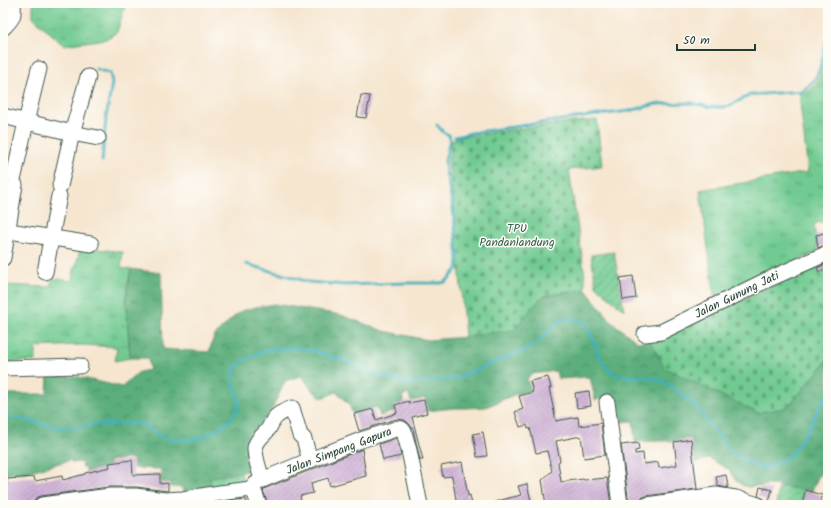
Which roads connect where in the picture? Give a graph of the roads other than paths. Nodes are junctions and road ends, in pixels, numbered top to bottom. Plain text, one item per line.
1 (14, 3) edge
2 (3, 28) edge
3 (40, 69) dead end
4 (88, 77) dead end
5 (3, 116) edge
6 (26, 122) junction
7 (72, 133) junction
8 (98, 138) dead end
9 (6, 230) edge
10 (51, 238) junction
11 (91, 244) dead end
12 (828, 253) edge
13 (3, 258) edge
14 (46, 272) dead end
15 (645, 334) dead end
16 (80, 366) dead end
17 (3, 368) edge
18 (607, 402) dead end
19 (310, 460) junction
20 (256, 485) junction
21 (42, 505) edge
22 (259, 505) edge
23 (420, 505) edge
24 (620, 505) edge
25 (647, 505) edge
26 (758, 505) edge

1 - 2 street
3 - 6 street
4 - 7 street
5 - 6 street
6 - 7 street
6 - 9 street
7 - 8 street
7 - 10 street
9 - 10 street
9 - 13 street
10 - 11 street
10 - 14 street
12 - 15 street, Jalan Gunung Jati
16 - 17 street
18 - 24 street
19 - 20 street, Jalan Simpang Gapura
19 - 20 street
19 - 23 street, Jalan Simpang Gapura
20 - 21 street, Jalan Simpang Gapura
20 - 22 street
25 - 26 street

